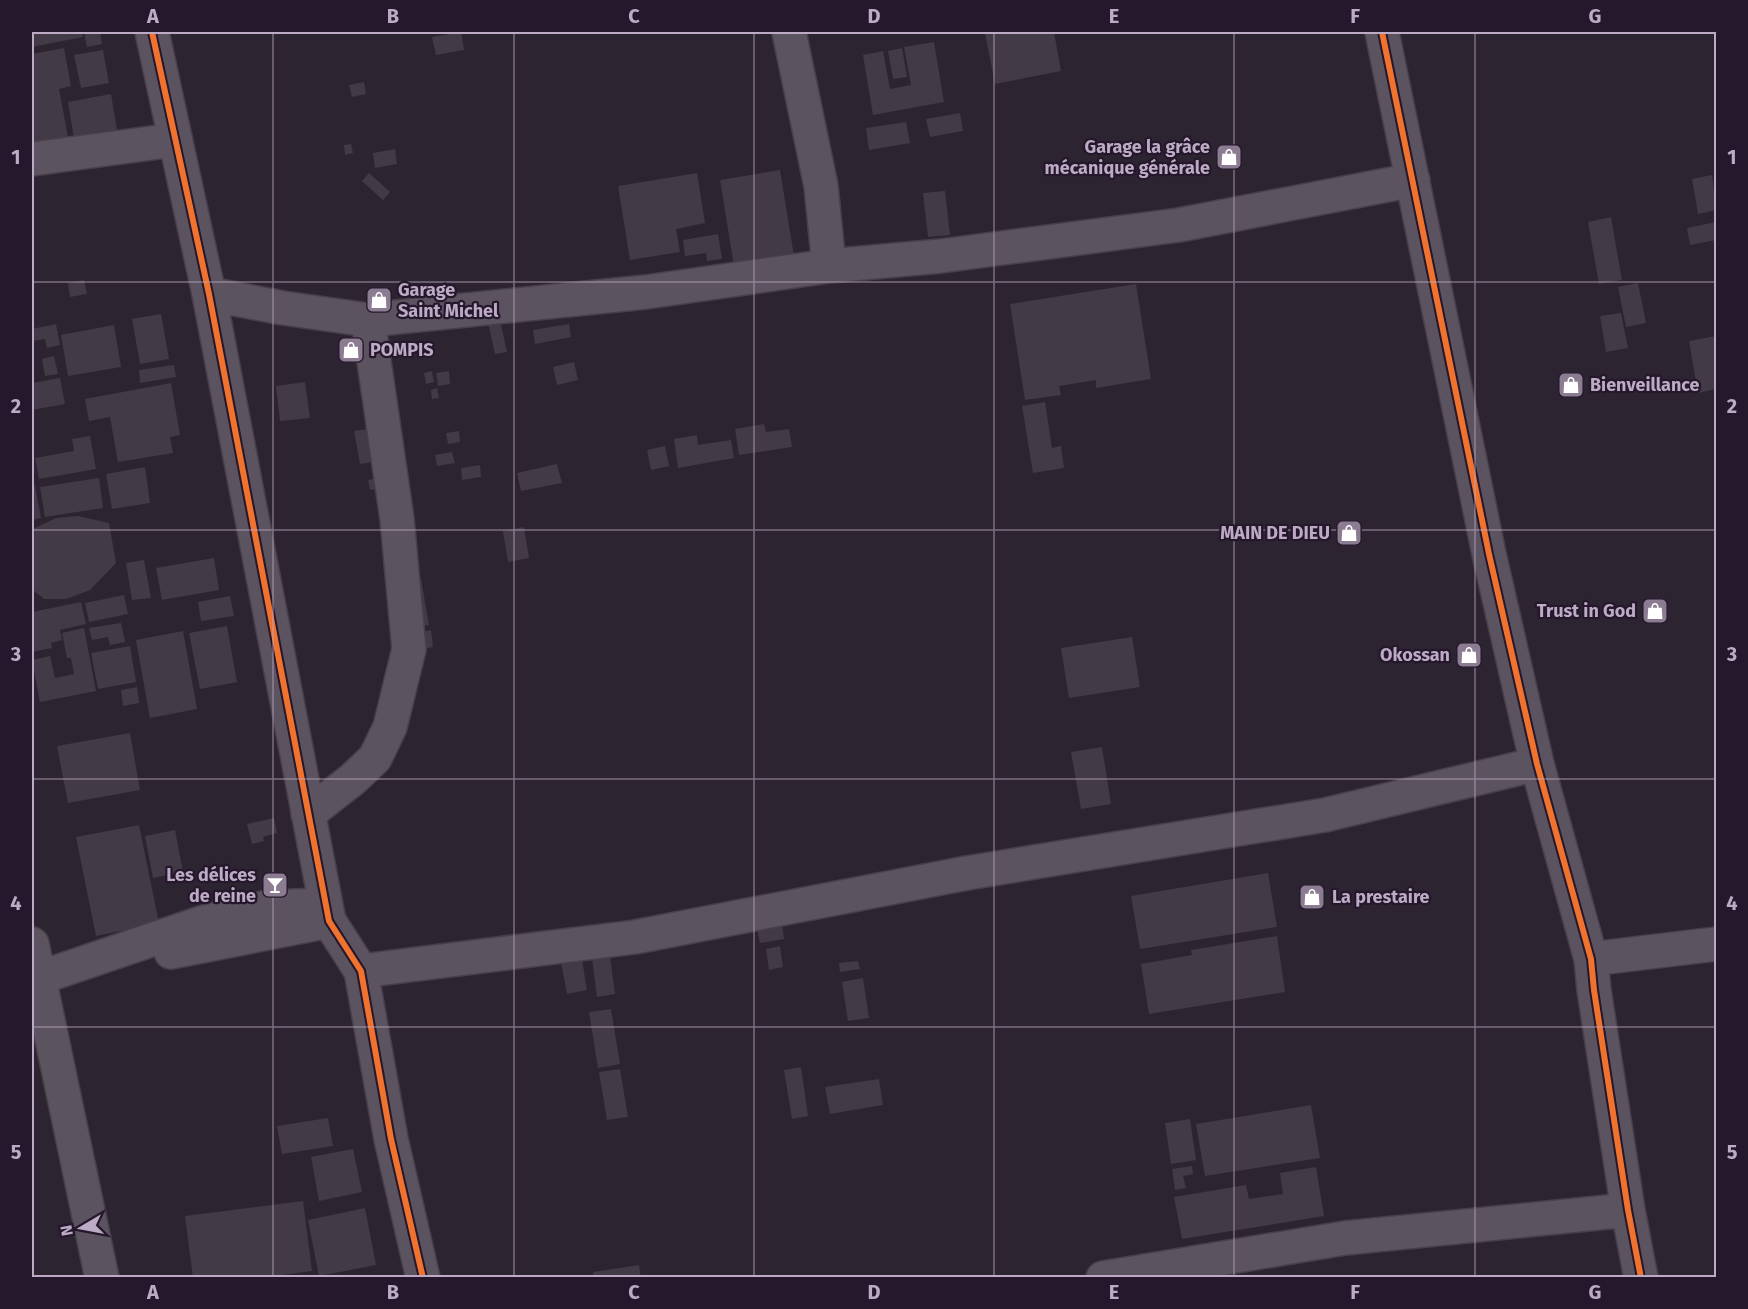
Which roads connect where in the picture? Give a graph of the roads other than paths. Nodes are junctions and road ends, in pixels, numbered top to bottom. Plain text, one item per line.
1 (152, 32) edge
2 (789, 32) edge
3 (1382, 32) edge
4 (174, 140) junction
5 (32, 159) edge
6 (1413, 180) junction
7 (829, 266) junction
8 (209, 294) junction
9 (368, 320) junction
10 (1537, 764) junction
11 (308, 814) junction
12 (327, 913) junction
13 (32, 944) edge
14 (1716, 944) edge
15 (1591, 959) junction
16 (361, 971) junction
17 (35, 978) edge
18 (1628, 1210) junction
19 (102, 1278) edge
20 (423, 1278) edge
21 (1103, 1278) edge
22 (1641, 1278) edge

1 - 4 street
2 - 7 street
3 - 6 street
4 - 5 street
4 - 8 street
6 - 7 street
6 - 10 street
7 - 9 street
8 - 9 street
8 - 11 street
9 - 11 street
10 - 15 street
10 - 16 street
11 - 12 street
12 - 16 street
12 - 17 street
13 - 17 street
14 - 15 street
15 - 18 street
16 - 20 street
17 - 19 street
18 - 21 street
18 - 22 street

